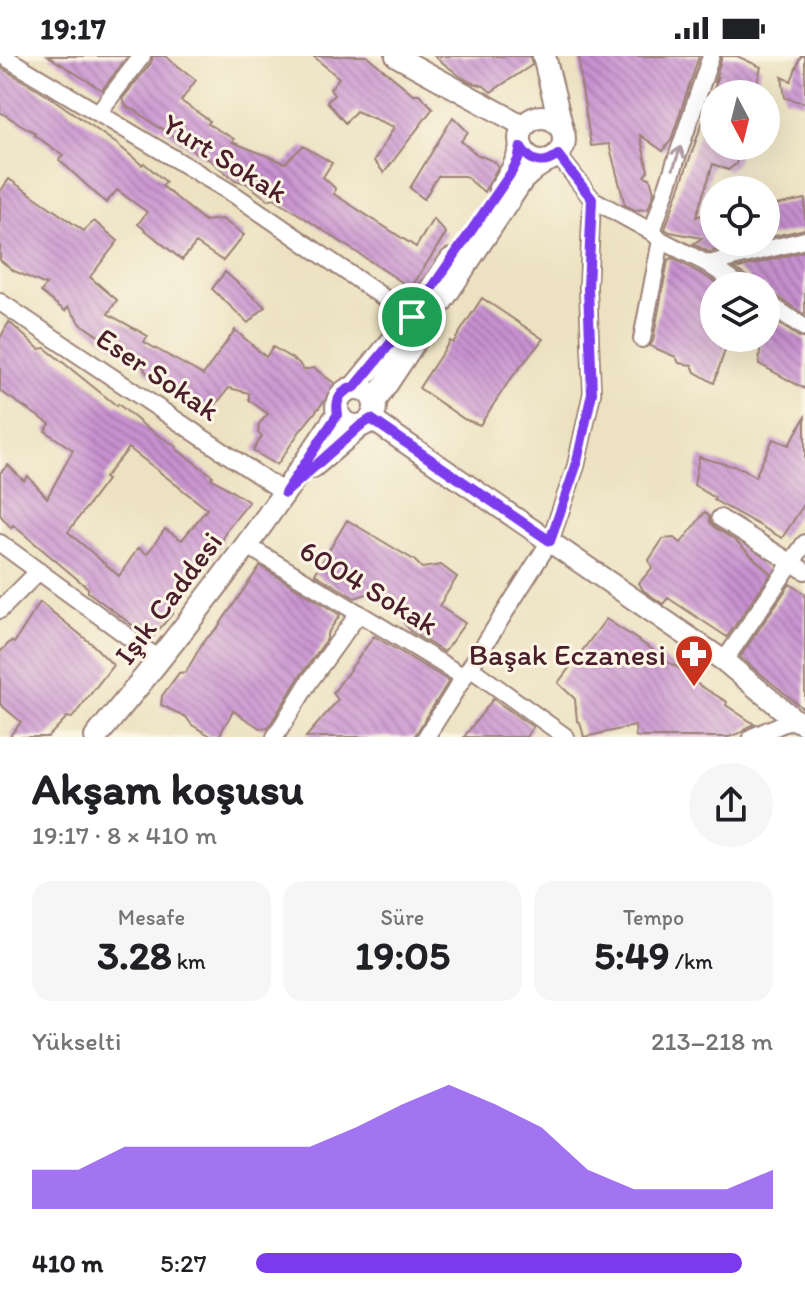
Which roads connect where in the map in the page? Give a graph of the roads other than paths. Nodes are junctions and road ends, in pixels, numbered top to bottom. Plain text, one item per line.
1 (3, 56) edge
2 (142, 56) edge
3 (543, 56) edge
4 (711, 56) edge
5 (403, 58) edge
6 (98, 113) junction
7 (562, 129) junction
8 (526, 131) junction
9 (552, 158) junction
10 (592, 199) junction
11 (656, 236) junction
12 (805, 240) edge
13 (708, 264) junction
14 (720, 272) edge
15 (0, 302) edge
16 (780, 311) edge
17 (412, 317) junction
18 (805, 328) edge
19 (642, 339) dead end
20 (355, 387) junction
21 (338, 414) junction
22 (369, 415) junction
23 (285, 493) junction
24 (720, 518) dead end
25 (550, 541) junction
26 (0, 543) edge
27 (805, 543) edge
28 (246, 545) junction
29 (798, 567) edge
30 (39, 571) junction
31 (0, 610) edge
32 (359, 613) junction
33 (160, 660) junction
34 (724, 661) junction
35 (467, 672) junction
36 (800, 722) edge
37 (96, 737) edge
38 (275, 737) edge
39 (426, 737) edge
40 (566, 737) edge
41 (752, 737) edge

1 - 6 street, Yurt Sokak
2 - 6 street
3 - 7 main road
3 - 8 main road, Işık Caddesi
11 -> 4 street
5 - 8 street
6 - 17 street, Yurt Sokak
7 - 8 main road
7 - 9 main road
8 - 9 main road
8 - 17 main road, Işık Caddesi
9 - 10 street
9 - 22 main road, Işık Caddesi
10 - 11 street
10 - 25 street
11 - 13 street
11 - 19 street
12 - 13 street
13 - 14 street
15 - 23 street, Eser Sokak
16 - 18 street
17 - 20 main road, Işık Caddesi
20 - 21 main road, Işık Caddesi
20 - 22 main road
21 - 22 main road
21 - 23 main road, Işık Caddesi
22 - 23 main road, Işık Caddesi
22 - 25 street
23 - 28 main road, Işık Caddesi
24 - 29 street
25 - 34 street
25 - 35 street
26 - 30 street
27 - 29 street
28 - 32 street, 6004 Sokak
28 - 33 main road, Işık Caddesi
29 - 34 street
30 - 31 street
30 - 33 street
32 - 35 street, 6004 Sokak
32 - 38 street
33 - 37 main road, Işık Caddesi
34 - 36 street
35 - 39 street
35 - 40 street, 6004 Sokak
36 - 41 street

